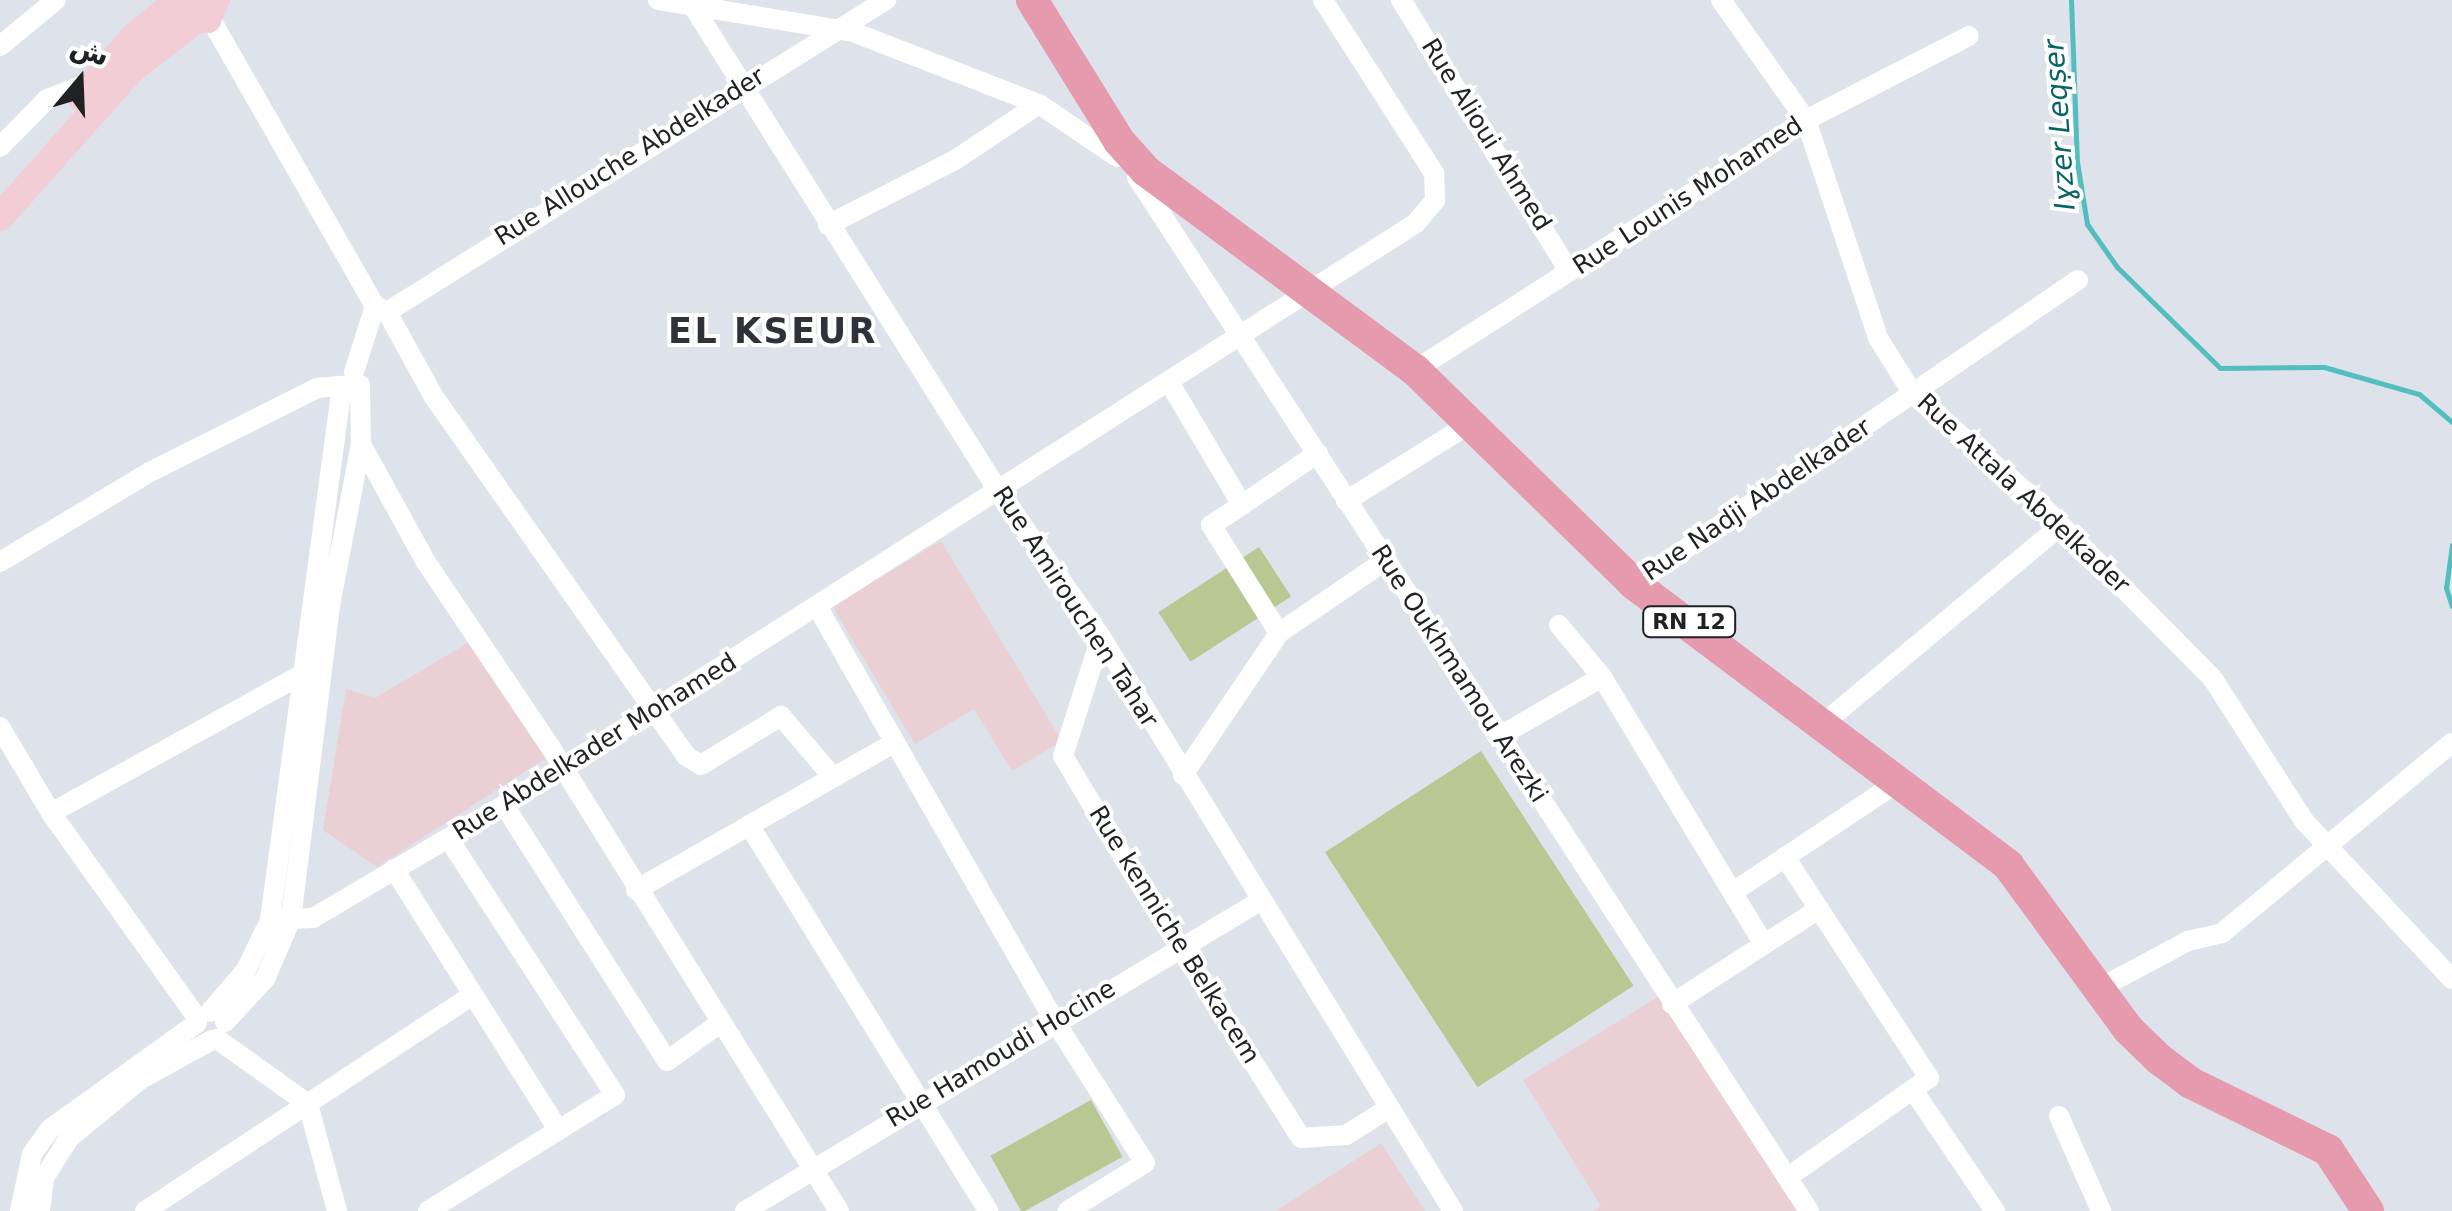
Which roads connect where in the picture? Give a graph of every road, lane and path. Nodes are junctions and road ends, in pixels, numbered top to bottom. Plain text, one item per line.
1 (56, 0) edge
2 (658, 0) edge
3 (886, 0) edge
4 (1032, 0) edge
5 (1323, 0) edge
6 (1721, 0) edge
7 (691, 3) edge
8 (1408, 3) edge
9 (205, 6) edge
10 (836, 28) junction
11 (1970, 36) dead end
12 (0, 46) edge
13 (94, 82) junction
14 (742, 88) junction
15 (1039, 104) junction
16 (1806, 120) junction
17 (0, 147) edge
18 (0, 188) edge
19 (0, 218) edge
20 (828, 225) junction
21 (2078, 280) dead end
22 (1308, 289) junction
23 (381, 309) junction
24 (1239, 333) junction
25 (1415, 370) junction
26 (352, 381) junction
27 (1170, 382) junction
28 (1913, 394) junction
29 (1469, 424) junction
30 (361, 444) junction
31 (1318, 452) junction
32 (999, 492) junction
33 (1346, 501) junction
34 (1242, 504) junction
35 (2059, 527) junction
36 (1386, 560) junction
37 (0, 562) edge
38 (1634, 584) junction
39 (818, 608) junction
40 (1559, 626) dead end
41 (1279, 633) junction
42 (1102, 637) junction
43 (302, 674) junction
44 (1602, 677) junction
45 (653, 711) junction
46 (1825, 722) junction
47 (0, 727) edge
48 (1500, 736) junction
49 (895, 742) junction
50 (2452, 743) edge
51 (558, 767) junction
52 (1183, 775) junction
53 (833, 777) junction
54 (1901, 780) junction
55 (504, 805) junction
56 (51, 813) junction
57 (748, 825) junction
58 (448, 838) junction
59 (2324, 844) junction
60 (1786, 857) junction
61 (394, 869) junction
62 (636, 890) junction
63 (1733, 892) junction
64 (1260, 901) junction
65 (1819, 909) junction
66 (280, 919) junction
67 (1764, 944) junction
68 (1182, 949) junction
69 (2452, 980) edge
70 (2100, 988) junction
71 (470, 996) junction
72 (1672, 1004) junction
73 (1054, 1020) junction
74 (720, 1023) junction
75 (210, 1026) junction
76 (1912, 1090) junction
77 (308, 1104) junction
78 (918, 1104) junction
79 (1389, 1108) junction
80 (2059, 1116) dead end
81 (558, 1130) junction
82 (813, 1169) junction
83 (1788, 1177) junction
84 (20, 1211) edge
85 (40, 1211) edge
86 (144, 1211) edge
87 (336, 1211) edge
88 (428, 1211) edge
89 (745, 1211) edge
90 (839, 1211) edge
91 (988, 1211) edge
92 (1068, 1211) edge
93 (1452, 1211) edge
94 (1809, 1211) edge
95 (1995, 1211) edge
96 (2100, 1211) edge
97 (2368, 1211) edge

1 - 12 street
2 - 7 street, Rue Oukhmamou Arezki
3 - 10 street, Rue Allouche Abdelkader
4 - 22 main road, RN 12
5 - 22 street, Rue Abdelkader Mohamed
6 - 16 street, Rue Attala Abdelkader
7 - 10 street, Rue Oukhmamou Arezki
7 - 14 street, Rue Amirouchen Tahar
8 - 25 street, Rue Alioui Ahmed
9 - 13 main road
9 - 19 main road
9 - 23 street
10 - 14 street, Rue Allouche Abdelkader
10 - 15 street, Rue Oukhmamou Arezki
11 - 16 street, Rue Lounis Mohamed
13 - 17 street
13 - 18 main road
14 - 20 street, Rue Amirouchen Tahar
14 - 23 street, Rue Allouche Abdelkader
15 - 20 street
15 - 24 street, Rue Oukhmamou Arezki
16 - 25 street, Rue Lounis Mohamed
16 - 28 street, Rue Attala Abdelkader
20 - 32 street, Rue Amirouchen Tahar
21 - 28 street, Rue Nadji Abdelkader
22 - 24 street, Rue Abdelkader Mohamed
22 - 25 main road, RN 12
23 - 26 street
23 - 45 street
24 - 27 street, Rue Abdelkader Mohamed
24 - 31 street, Rue Oukhmamou Arezki
25 - 29 main road, RN 12
26 - 30 street
26 - 37 street
26 - 43 street
27 - 32 street, Rue Abdelkader Mohamed
27 - 34 street
28 - 35 street, Rue Attala Abdelkader
28 - 38 street, Rue Nadji Abdelkader
29 - 33 street
29 - 38 main road, RN 12
30 - 51 street
30 - 66 street
31 - 33 street, Rue Oukhmamou Arezki
31 - 34 street
32 - 39 street, Rue Abdelkader Mohamed
32 - 42 street, Rue Amirouchen Tahar
33 - 36 street, Rue Oukhmamou Arezki
34 - 41 street
35 - 46 street
35 - 59 street, Rue Attala Abdelkader
36 - 41 street
36 - 48 street, Rue Oukhmamou Arezki
38 - 46 main road, RN 12
39 - 45 street, Rue Abdelkader Mohamed
39 - 49 street
40 - 44 street
41 - 52 street
42 - 52 street, Rue Amirouchen Tahar
42 - 68 street, Rue kenniche Belkacem
43 - 56 street
43 - 66 street
44 - 48 street
44 - 63 street
45 - 51 street, Rue Abdelkader Mohamed
45 - 53 street
46 - 54 main road, RN 12
47 - 56 street
48 - 72 street, Rue Oukhmamou Arezki
49 - 53 street
49 - 73 street
50 - 59 street
51 - 55 street, Rue Abdelkader Mohamed
51 - 62 street
52 - 64 street, Rue Amirouchen Tahar
53 - 57 street
54 - 60 street
54 - 70 main road, RN 12
55 - 58 street, Rue Abdelkader Mohamed
55 - 74 street
56 - 75 street
57 - 62 street
57 - 78 street
58 - 61 street, Rue Abdelkader Mohamed
58 - 81 street
59 - 69 street, Rue Attala Abdelkader
59 - 70 street
60 - 63 street
60 - 65 street
61 - 66 street, Rue Abdelkader Mohamed
61 - 71 street
62 - 74 street
63 - 67 street
64 - 68 street, Rue Hamoudi Hocine
64 - 79 street, Rue Amirouchen Tahar
65 - 67 street
65 - 76 street
66 - 75 street
67 - 72 street
68 - 73 street, Rue Hamoudi Hocine
68 - 79 street, Rue kenniche Belkacem
70 - 97 main road, RN 12
71 - 77 street
71 - 81 street
72 - 83 street, Rue Oukhmamou Arezki
73 - 78 street, Rue Hamoudi Hocine
73 - 92 street
74 - 82 street
75 - 77 street
75 - 84 street
75 - 85 street
76 - 83 street
76 - 95 street
77 - 86 street
77 - 87 street
78 - 82 street, Rue Hamoudi Hocine
78 - 91 street
79 - 93 street, Rue Amirouchen Tahar
80 - 96 street
81 - 88 street
82 - 89 street, Rue Hamoudi Hocine
82 - 90 street
83 - 94 street, Rue Oukhmamou Arezki

